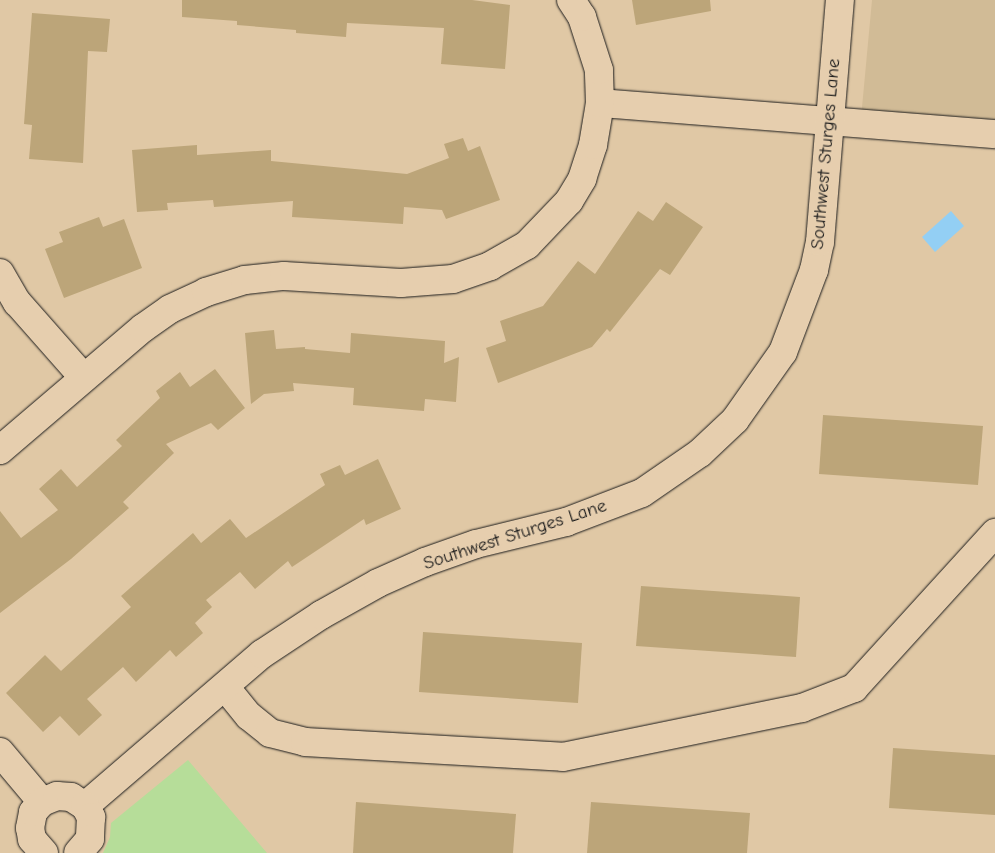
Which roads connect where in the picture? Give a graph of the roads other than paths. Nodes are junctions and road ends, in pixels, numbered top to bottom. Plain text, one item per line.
1 (571, 0) edge
2 (840, 0) edge
3 (600, 104) junction
4 (830, 120) junction
5 (995, 134) edge
6 (0, 273) edge
7 (84, 378) junction
8 (0, 450) edge
9 (995, 533) edge
10 (226, 688) junction
11 (0, 752) edge
12 (42, 802) junction
13 (85, 806) junction
14 (39, 851) edge
15 (78, 853) edge

1 - 3 street
2 - 4 street, Southwest Sturges Lane
3 - 4 street
3 - 7 street
4 - 5 street
4 - 10 street, Southwest Sturges Lane
6 - 7 street
7 - 8 street
9 - 10 street
10 - 13 street, Southwest Sturges Lane
11 - 12 street
12 - 13 street
12 - 14 street
13 - 15 street

